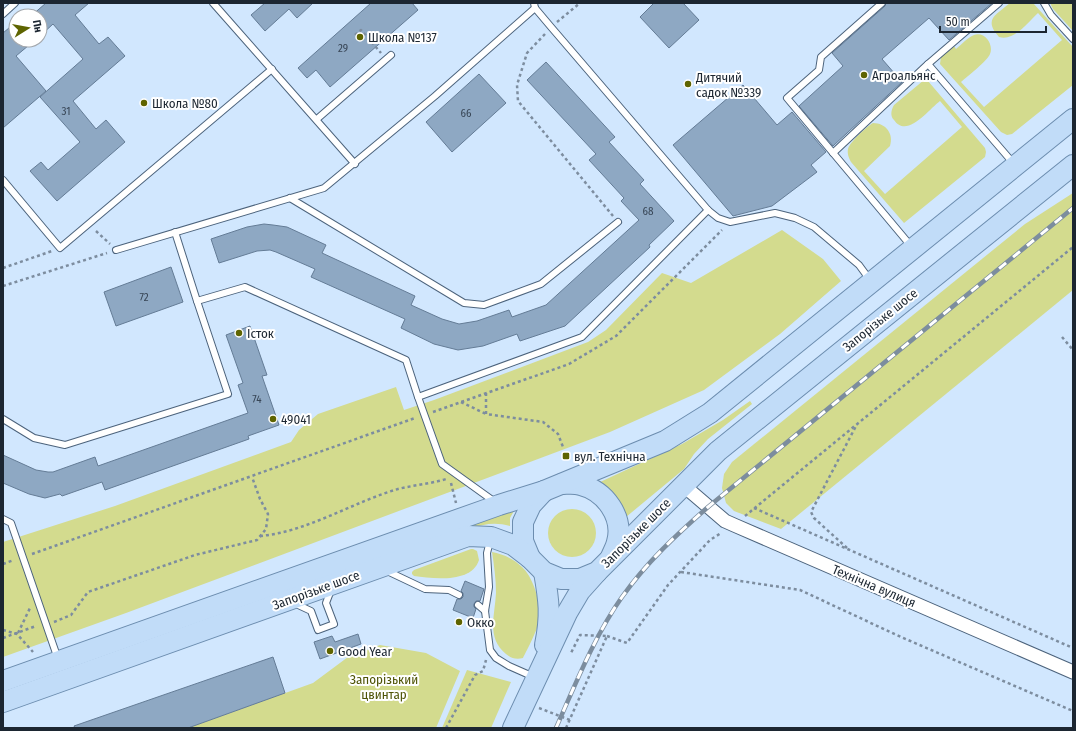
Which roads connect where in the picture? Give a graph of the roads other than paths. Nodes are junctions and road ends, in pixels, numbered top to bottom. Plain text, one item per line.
1 (15, 3) edge
2 (213, 3) edge
3 (882, 3) edge
4 (999, 3) edge
5 (1044, 3) edge
6 (535, 6) edge
7 (3, 14) edge
8 (1073, 39) edge
9 (389, 57) road end
10 (928, 64) junction
11 (272, 69) junction
12 (1073, 119) edge
13 (317, 120) junction
14 (834, 153) junction
15 (355, 164) junction
16 (1073, 165) edge
17 (1016, 166) junction
18 (3, 180) edge
19 (290, 198) junction
20 (708, 210) junction
21 (618, 222) road end
22 (175, 232) junction
23 (914, 249) junction
24 (116, 250) road end
25 (872, 283) junction
26 (197, 301) junction
27 (418, 397) junction
28 (3, 419) edge
29 (683, 485) junction
30 (553, 488) junction
31 (499, 505) junction
32 (3, 519) edge
33 (492, 537) junction
34 (537, 565) junction
35 (604, 565) junction
36 (380, 567) junction
37 (339, 582) junction
38 (459, 595) dead end
39 (282, 602) junction
40 (478, 605) dead end
41 (485, 611) junction
42 (61, 670) junction
43 (1073, 672) edge
44 (536, 677) junction
45 (3, 681) edge
46 (3, 702) edge
47 (513, 728) edge

1 - 7 lane
2 - 11 lane
3 - 14 lane
4 - 10 lane
5 - 8 lane
6 - 15 lane
6 - 20 lane
9 - 13 lane
10 - 14 lane
10 - 17 lane
11 - 13 lane
11 - 18 lane
12 - 17 main road, Запорізьке шосе
13 - 15 lane
14 - 23 lane
15 - 19 lane
16 - 29 main road, Запорізьке шосе
17 - 23 main road, Запорізьке шосе
19 - 21 lane
19 - 22 lane
20 - 25 lane
20 - 27 lane
22 - 24 lane
22 - 26 lane
23 - 25 main road, Запорізьке шосе
25 - 30 main road, Запорізьке шосе
26 - 27 lane
26 - 28 lane
27 - 31 lane
29 - 35 main road, Запорізьке шосе
29 - 43 street, Технічна вулиця
30 - 31 main road, Запорізьке шосе
30 - 34 main road
30 - 35 main road
31 - 42 main road, Запорізьке шосе
32 - 42 lane
33 - 34 main road, Запорізьке шосе
33 - 36 main road, Запорізьке шосе
33 - 41 lane
34 - 35 main road, Запорізьке шосе
34 - 44 main road
35 - 44 main road
36 - 37 main road, Запорізьке шосе
36 - 38 lane
37 - 39 main road, Запорізьке шосе
37 - 39 lane
39 - 42 main road, Запорізьке шосе
40 - 41 lane
41 - 44 lane
42 - 45 main road, Запорізьке шосе
42 - 46 main road, Запорізьке шосе
44 - 47 main road

